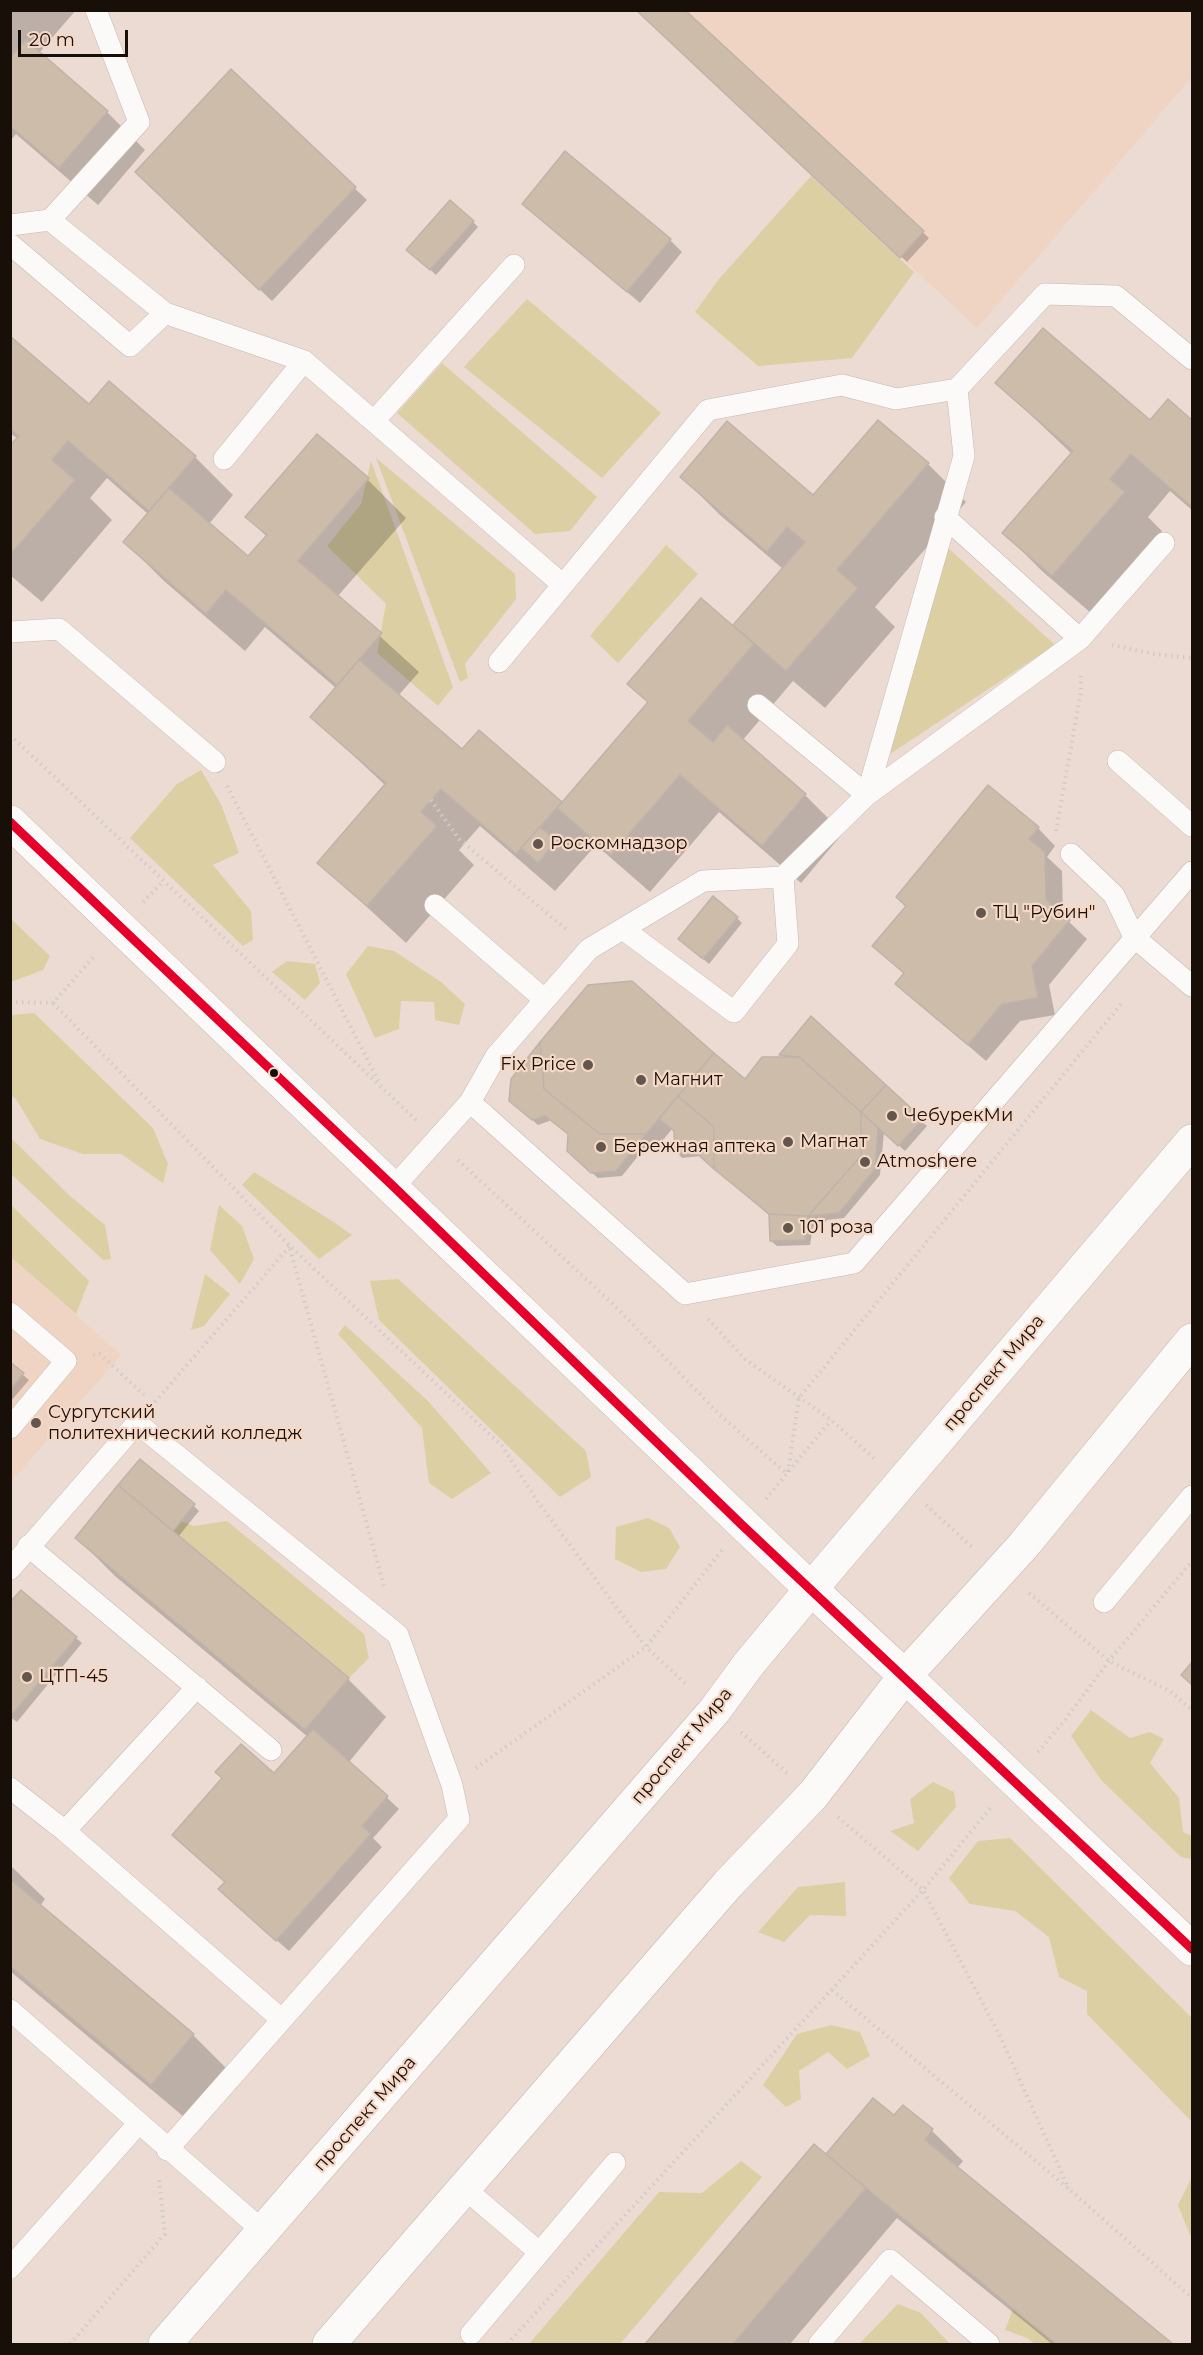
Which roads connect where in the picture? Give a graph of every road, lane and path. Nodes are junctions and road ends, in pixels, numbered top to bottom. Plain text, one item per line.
1 (96, 10) edge
2 (50, 219) junction
3 (10, 225) edge
4 (10, 244) edge
5 (514, 265) dead end
6 (165, 313) junction
7 (1192, 359) edge
8 (304, 361) junction
9 (957, 389) junction
10 (374, 421) junction
11 (224, 459) dead end
12 (945, 517) junction
13 (1164, 543) dead end
14 (563, 585) junction
15 (10, 632) edge
16 (1080, 639) junction
17 (1192, 658) edge
18 (499, 662) dead end
19 (758, 705) dead end
20 (10, 735) edge
21 (1118, 761) dead end
22 (215, 762) joint
23 (867, 795) junction
24 (431, 800) dead end
25 (10, 822) edge
26 (1192, 826) edge
27 (1071, 854) joint
28 (1192, 872) edge
29 (783, 877) junction
30 (435, 905) dead end
31 (623, 928) junction
32 (1134, 937) junction
33 (589, 949) junction
34 (1192, 986) edge
35 (545, 1000) junction
36 (1122, 1002) dead end
37 (53, 1003) dead end
38 (383, 1088) junction
39 (470, 1102) junction
40 (436, 1140) junction
41 (1192, 1141) edge
42 (394, 1187) junction
43 (290, 1246) junction
44 (685, 1294) junction
45 (10, 1313) edge
46 (1192, 1340) edge
47 (100, 1354) dead end
48 (128, 1380) dead end
49 (799, 1398) junction
50 (137, 1423) junction
51 (10, 1428) edge
52 (901, 1483) junction
53 (1192, 1496) edge
54 (28, 1546) junction
55 (1192, 1561) edge
56 (10, 1569) edge
57 (999, 1571) junction
58 (812, 1589) junction
59 (1104, 1602) dead end
60 (398, 1635) junction
61 (1109, 1661) junction
62 (905, 1676) junction
63 (197, 1687) junction
64 (715, 1710) junction
65 (1192, 1710) edge
66 (271, 1750) dead end
67 (1013, 1780) junction
68 (10, 1788) edge
69 (813, 1795) junction
70 (65, 1831) junction
71 (922, 1890) junction
72 (1192, 1949) edge
73 (832, 1990) junction
74 (10, 2010) edge
75 (281, 2019) junction
76 (153, 2137) junction
77 (615, 2163) dead end
78 (464, 2188) junction
79 (1069, 2189) junction
80 (263, 2231) junction
81 (539, 2252) junction
82 (10, 2268) edge
83 (1192, 2298) edge
84 (471, 2334) dead end
85 (70, 2344) edge
86 (165, 2344) edge
87 (328, 2344) edge
88 (507, 2344) edge
89 (819, 2344) edge
90 (989, 2344) edge

1 - 2 lane
2 - 3 lane
2 - 6 lane
4 - 6 lane
5 - 10 lane
6 - 8 lane
7 - 9 lane
8 - 10 lane
8 - 11 lane
9 - 12 lane
9 - 14 lane
10 - 14 lane
12 - 16 lane
12 - 23 lane
13 - 16 lane
14 - 18 lane
15 - 22 lane
16 - 17 path
16 - 23 lane
16 - 27 path
19 - 23 lane
20 - 38 path
21 - 26 lane
22 - 38 path
23 - 29 lane
24 - 33 path
25 - 42 main road
27 - 32 lane
28 - 32 lane
29 - 31 lane
29 - 31 lane
30 - 35 lane
31 - 33 lane
32 - 34 lane
32 - 44 lane
33 - 35 lane
35 - 39 lane
36 - 49 path
37 - 43 path
38 - 40 path
39 - 40 lane
39 - 44 lane
40 - 42 lane
40 - 49 path
41 - 52 main road, проспект Мира
42 - 58 main road
43 - 50 path
43 - 60 path
43 - 64 path
44 - 49 path
45 - 51 lane
46 - 57 main road
47 - 48 path
49 - 52 path
50 - 54 lane
50 - 60 lane
52 - 57 path
52 - 58 main road, проспект Мира
53 - 59 lane
54 - 56 lane
54 - 63 lane
55 - 61 path
57 - 61 path
57 - 62 main road
58 - 62 main road
58 - 64 main road, проспект Мира
60 - 75 lane
61 - 65 path
61 - 67 path
62 - 67 main road
62 - 69 main road
63 - 66 lane
63 - 70 lane
64 - 69 path
64 - 80 main road, проспект Мира
67 - 71 path
67 - 72 main road
68 - 70 lane
69 - 71 path
69 - 78 main road
70 - 75 lane
71 - 73 path
71 - 79 path
73 - 79 path
73 - 88 path
74 - 76 lane
75 - 76 lane
76 - 80 lane
76 - 82 lane
76 - 85 path
77 - 81 lane
78 - 81 lane
78 - 87 main road
79 - 83 path
80 - 86 main road, проспект Мира
81 - 84 lane
89 - 90 lane

